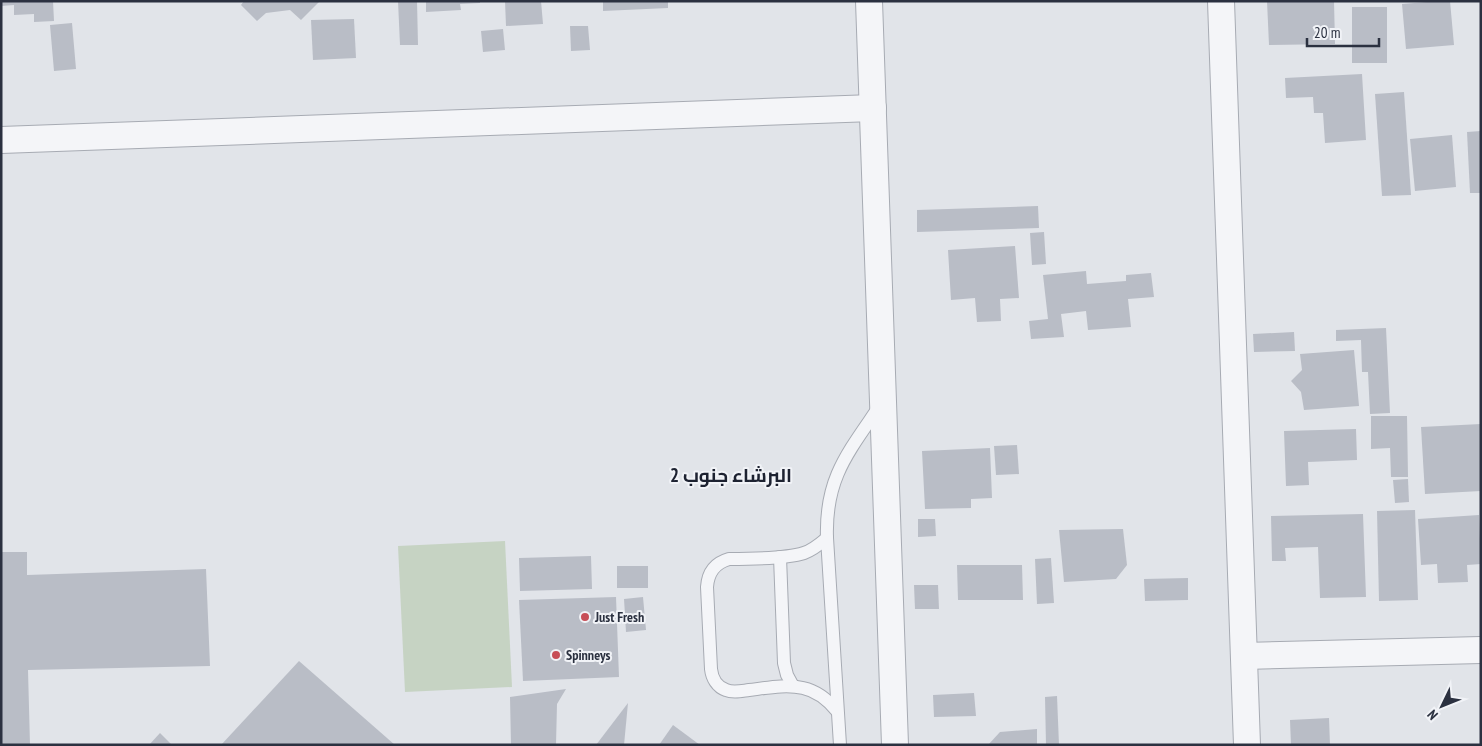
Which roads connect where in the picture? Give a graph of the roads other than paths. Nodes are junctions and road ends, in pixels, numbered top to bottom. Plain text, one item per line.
1 (869, 1) edge
2 (1221, 1) edge
3 (873, 108) junction
4 (1, 140) edge
5 (884, 401) junction
6 (827, 538) junction
7 (780, 557) junction
8 (1481, 650) edge
9 (1244, 656) junction
10 (793, 686) junction
11 (838, 711) junction
12 (840, 745) edge
13 (896, 745) edge
14 (1247, 745) edge

1 - 3 street
2 - 9 street
3 - 4 street
3 - 5 street
5 - 6 lane
5 - 13 street
6 - 7 lane
6 - 11 lane
7 - 10 lane
7 - 10 lane
8 - 9 street
9 - 14 street
10 - 11 lane
11 - 12 lane

